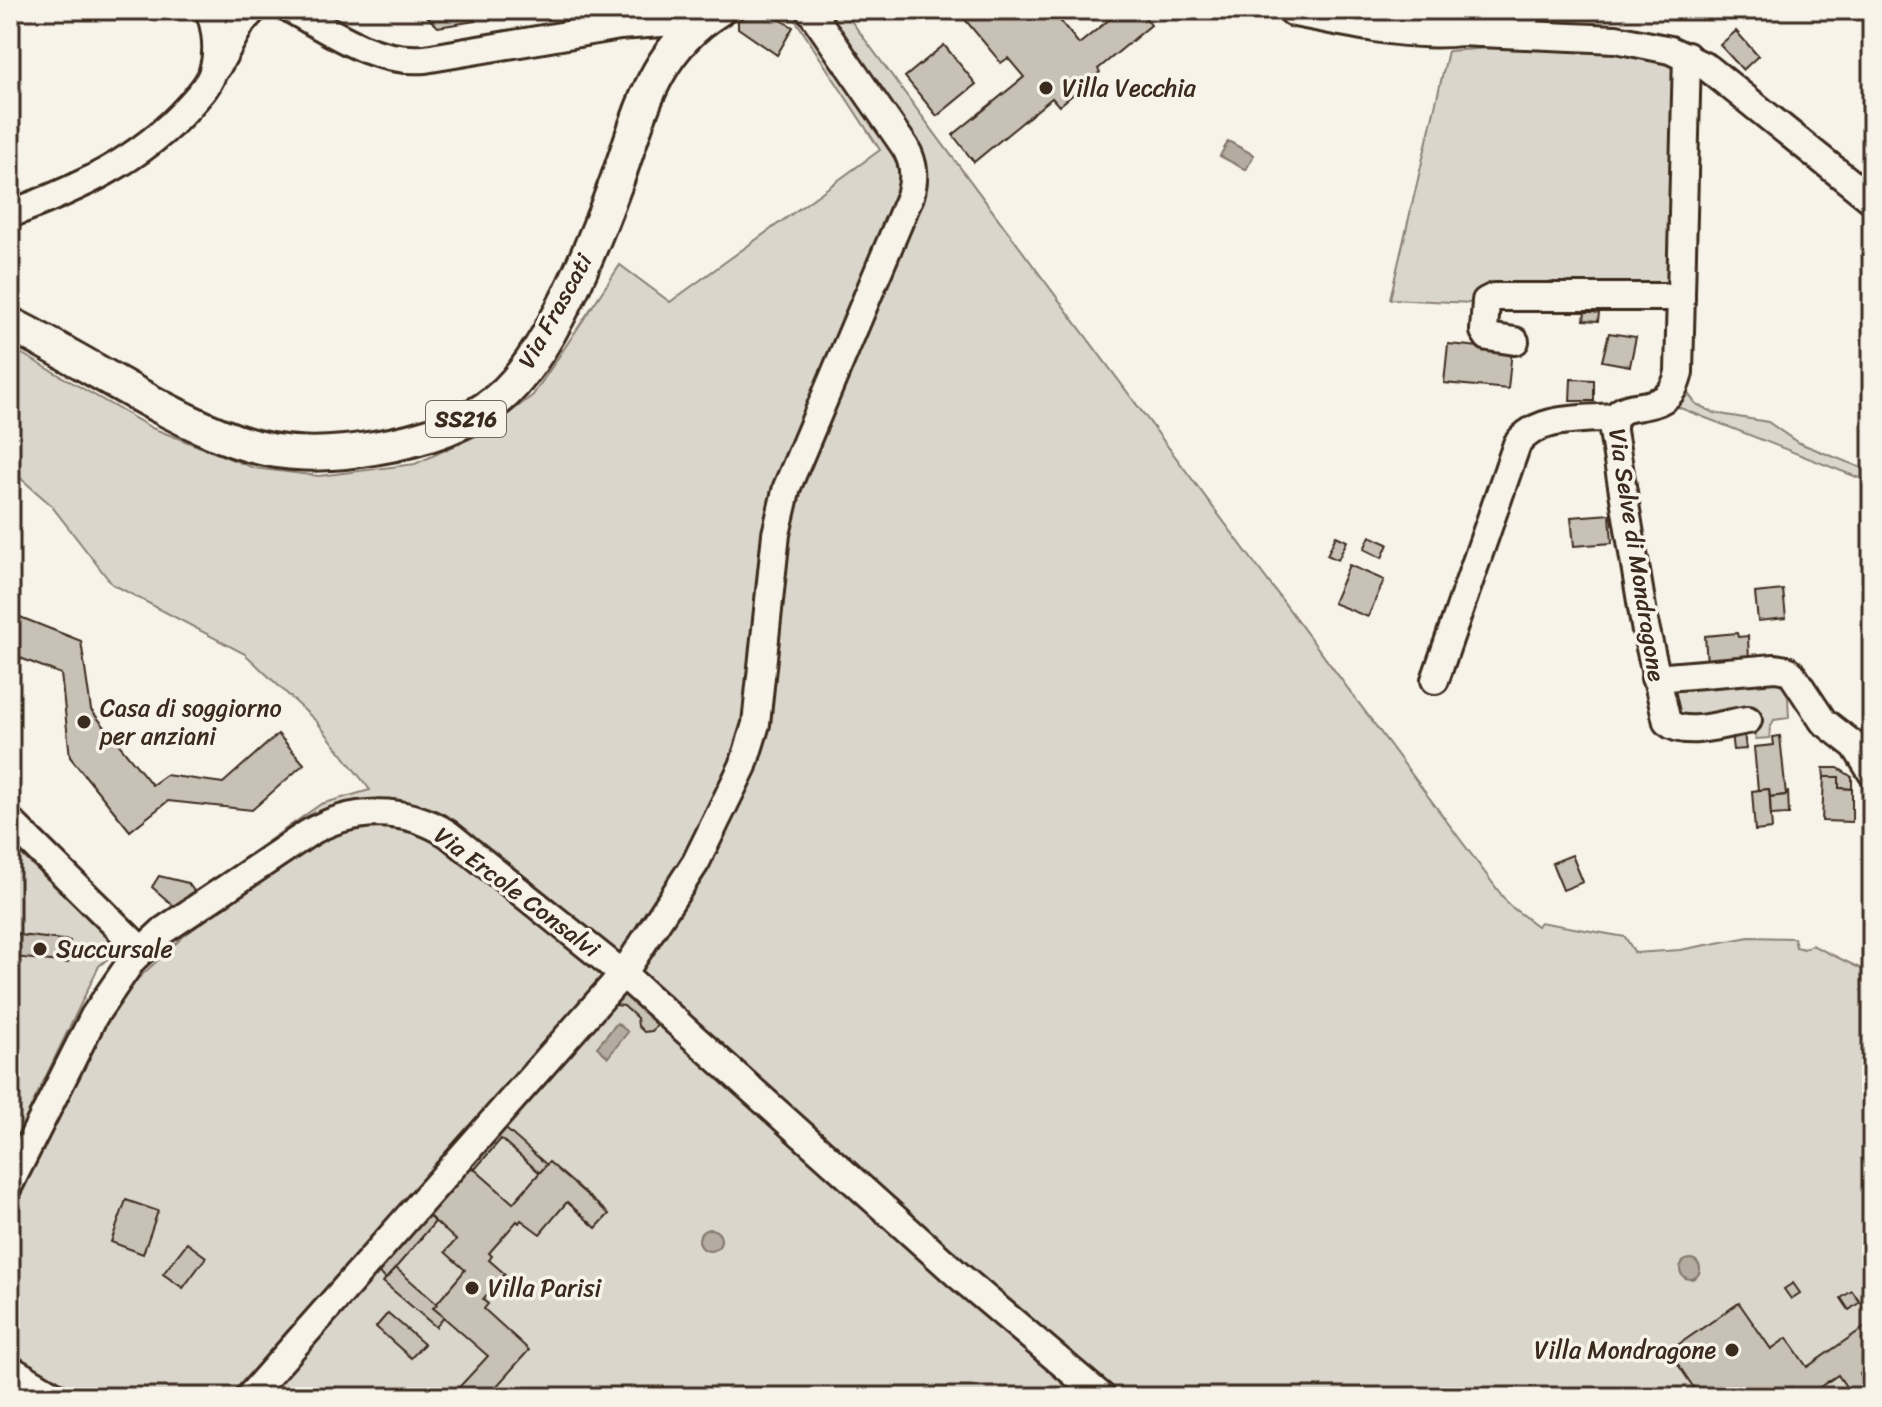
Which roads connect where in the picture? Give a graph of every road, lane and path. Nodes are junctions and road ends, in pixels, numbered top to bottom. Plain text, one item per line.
1 (209, 10) edge
2 (253, 10) edge
3 (292, 10) edge
4 (810, 10) edge
5 (1295, 10) edge
6 (1527, 10) edge
7 (710, 15) edge
8 (1440, 21) edge
9 (1687, 56) junction
10 (213, 74) junction
11 (1872, 200) edge
12 (10, 214) edge
13 (1681, 297) junction
14 (10, 324) edge
15 (1515, 341) dead end
16 (1616, 417) junction
17 (1655, 678) junction
18 (1435, 680) dead end
19 (1748, 720) dead end
20 (1872, 773) edge
21 (10, 821) edge
22 (141, 950) junction
23 (623, 974) junction
24 (10, 1183) edge
25 (10, 1369) edge
26 (57, 1397) edge
27 (249, 1397) edge
28 (1102, 1397) edge

1 - 10 street
2 - 10 street
3 - 7 street
4 - 23 street
5 - 8 main road
6 - 8 main road
7 - 14 main road, Via Frascati / SS216
8 - 9 street
9 - 11 street
9 - 13 street, Via Selve di Mondragone
10 - 12 street
13 - 15 street
13 - 16 street, Via Selve di Mondragone
16 - 17 street, Via Selve di Mondragone
16 - 18 street
17 - 19 street, Via Selve di Mondragone
17 - 20 street
21 - 22 street
22 - 23 street, Via Ercole Consalvi
22 - 24 street, Via Ercole Consalvi
23 - 27 street
23 - 28 street, Via Ercole Consalvi
25 - 26 street

